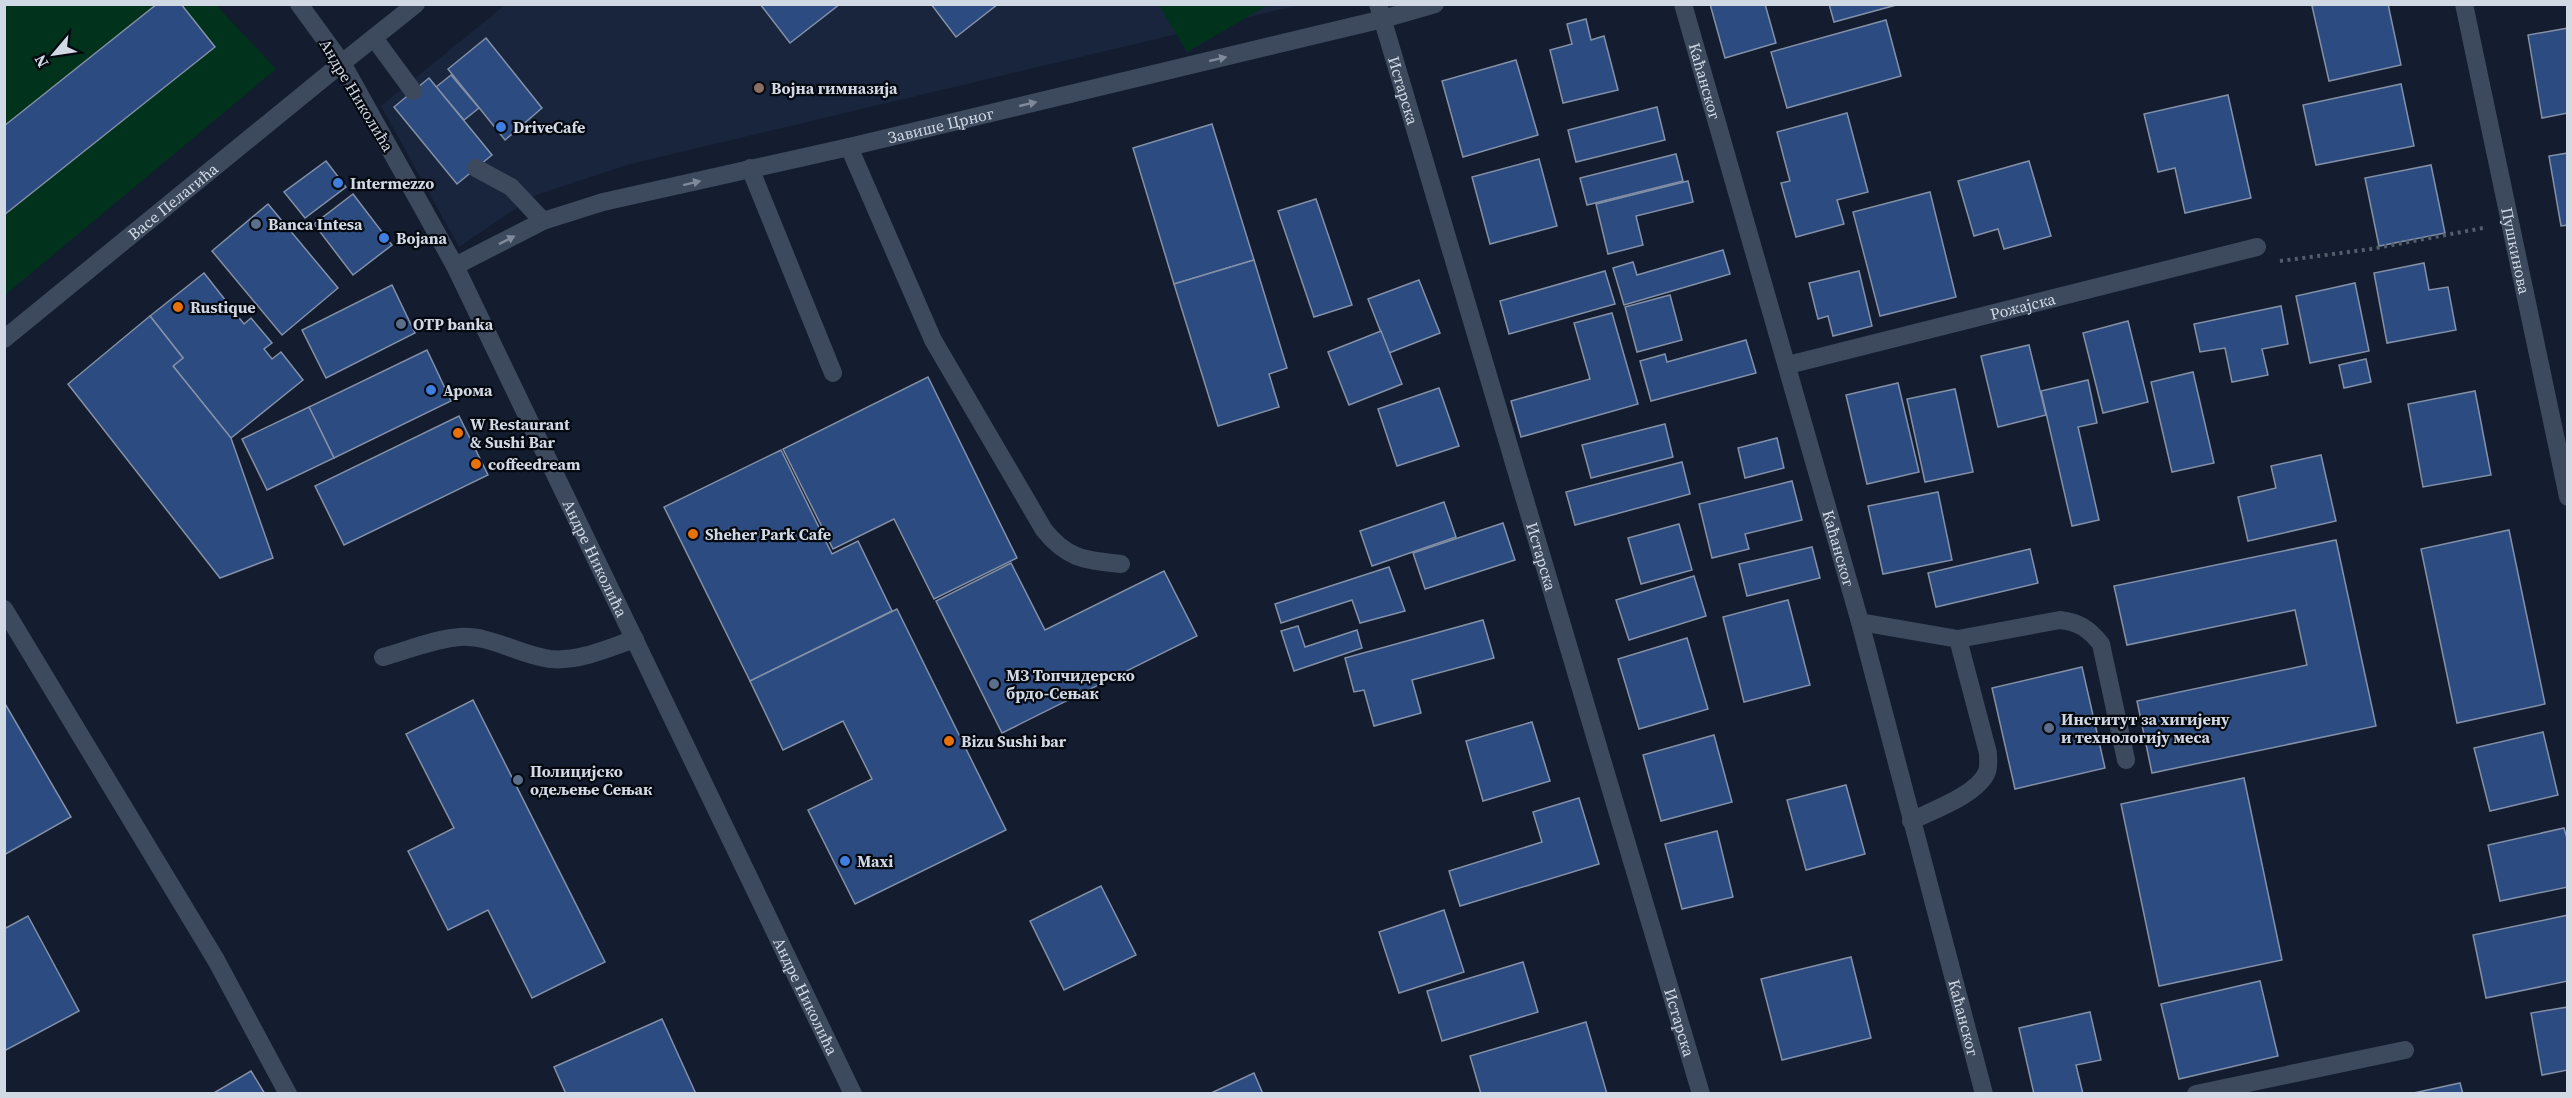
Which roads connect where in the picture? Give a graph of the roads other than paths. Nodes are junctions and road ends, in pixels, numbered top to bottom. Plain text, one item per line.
1 (299, 4) edge
2 (416, 4) edge
3 (1435, 4) edge
4 (1683, 4) edge
5 (2464, 4) edge
6 (1381, 12) edge
7 (374, 38) junction
8 (342, 63) junction
9 (413, 92) dead end
10 (849, 147) junction
11 (476, 168) dead end
12 (750, 168) junction
13 (543, 221) junction
14 (2257, 247) road end
15 (454, 266) junction
16 (4, 339) edge
17 (1788, 365) junction
18 (833, 373) dead end
19 (2568, 497) edge
20 (1121, 564) dead end
21 (4, 609) edge
22 (1860, 622) junction
23 (635, 639) junction
24 (1958, 639) junction
25 (383, 657) dead end
26 (2126, 760) dead end
27 (1911, 821) junction
28 (2405, 1050) dead end
29 (288, 1094) edge
30 (853, 1094) edge
31 (1701, 1094) edge
32 (1984, 1094) edge
33 (2196, 1094) edge

1 - 8 street, Андре Николића
2 - 7 street, Васе Пелагића
3 - 6 street, Завише Црног
4 - 17 street, Каћанског
5 - 19 street, Пушкинова
10 -> 6 street, Завише Црног
6 - 31 street, Истарска
7 - 8 street, Васе Пелагића
7 - 9 street
8 - 15 street, Андре Николића
8 - 16 street, Васе Пелагића
10 - 12 street, Завише Црног
10 - 20 street
11 - 13 street
13 -> 12 street, Завише Црног
12 - 18 street
15 -> 13 street, Завише Црног
14 - 17 street, Рожајска
15 - 23 street, Андре Николића
17 - 22 street, Каћанског
21 - 29 street
22 - 24 street
22 - 27 street, Каћанског
23 - 25 street
23 - 30 street, Андре Николића
24 - 26 street
24 - 27 street
27 - 32 street, Каћанског
28 - 33 street

